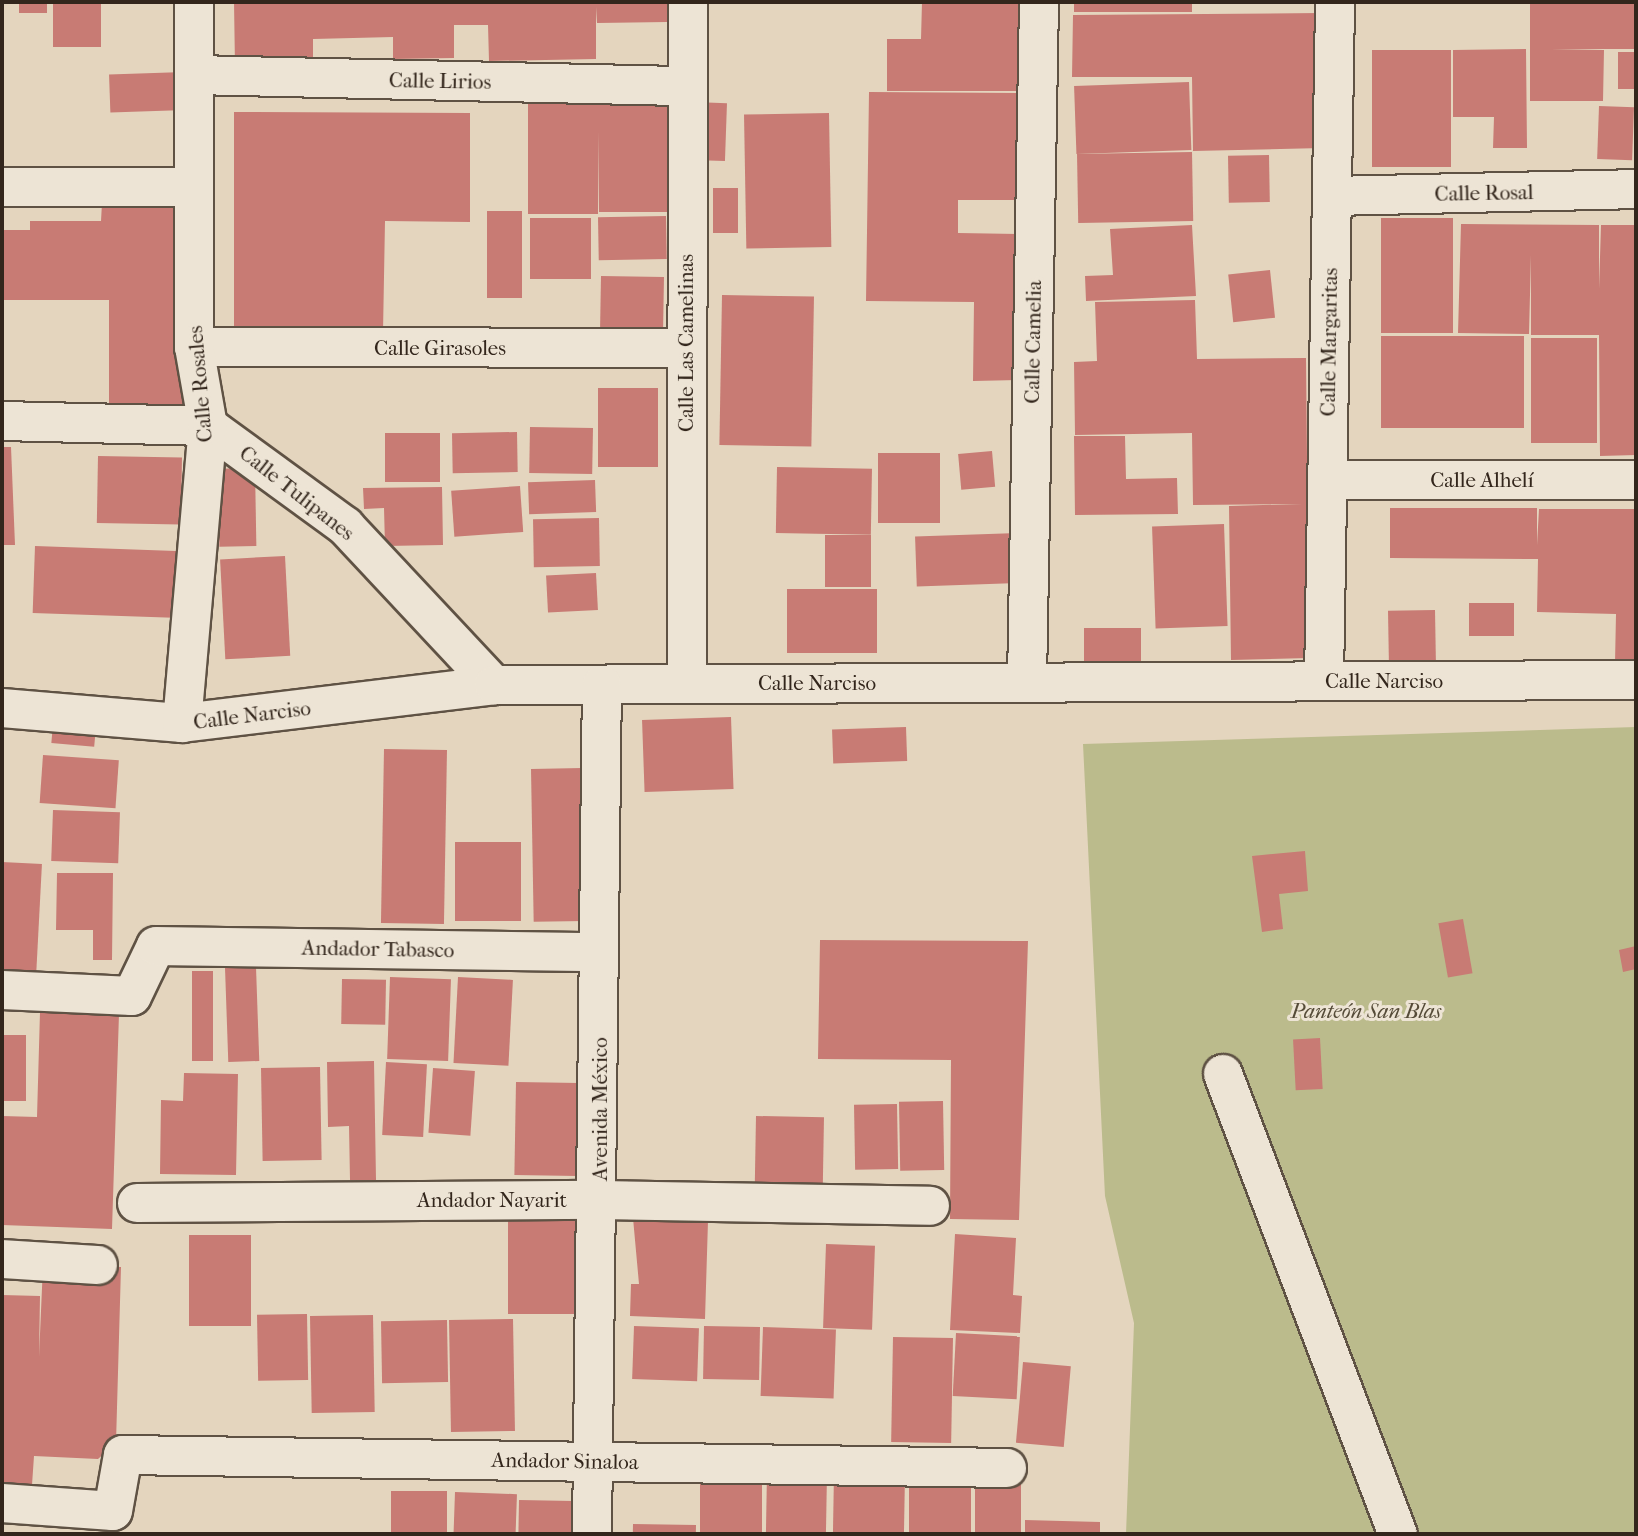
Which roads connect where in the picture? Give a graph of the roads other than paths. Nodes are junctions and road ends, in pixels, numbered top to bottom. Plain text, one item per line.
1 (194, 2) edge
2 (688, 2) edge
3 (1038, 2) edge
4 (1335, 2) edge
5 (194, 75) junction
6 (685, 86) junction
7 (2, 187) edge
8 (194, 187) junction
9 (1636, 189) edge
10 (1332, 196) junction
11 (194, 348) junction
12 (686, 348) junction
13 (2, 421) edge
14 (208, 426) junction
15 (1327, 480) junction
16 (1636, 480) edge
17 (1636, 680) edge
18 (1324, 681) junction
19 (1027, 682) junction
20 (687, 684) junction
21 (494, 685) junction
22 (601, 685) junction
23 (2, 708) edge
24 (182, 723) junction
25 (599, 952) junction
26 (2, 990) edge
27 (1223, 1074) dead end
28 (601, 1200) junction
29 (137, 1203) dead end
30 (930, 1206) dead end
31 (2, 1259) edge
32 (98, 1265) dead end
33 (593, 1462) junction
34 (1007, 1468) dead end
35 (2, 1503) edge
36 (592, 1534) edge
37 (1398, 1534) edge

1 - 5 street, Calle Rosales
2 - 6 street, Calle Las Camelinas
3 - 19 street, Calle Camelia
4 - 10 street, Calle Margaritas
5 - 6 street, Calle Lirios
5 - 8 street, Calle Rosales
6 - 12 street, Calle Las Camelinas
7 - 8 street
8 - 11 street, Calle Rosales
9 - 10 street, Calle Rosal
10 - 15 street, Calle Margaritas
11 - 12 street, Calle Girasoles
11 - 14 street, Calle Rosales
12 - 20 street, Calle Las Camelinas
13 - 14 street
14 - 21 street, Calle Tulipanes
14 - 24 street, Calle Rosales
15 - 16 street, Calle Alhelí
15 - 18 street, Calle Margaritas
17 - 18 street, Calle Narciso
18 - 19 street, Calle Narciso
19 - 20 street, Calle Narciso
20 - 22 street, Calle Narciso
21 - 22 street, Calle Narciso
21 - 24 street, Calle Narciso
22 - 25 street, Avenida México
23 - 24 street, Calle Narciso
25 - 26 street, Andador Tabasco
25 - 28 street, Avenida México
27 - 37 street
28 - 29 street, Andador Nayarit
28 - 30 street, Andador Nayarit
28 - 33 street, Avenida México
31 - 32 street
33 - 34 street, Andador Sinaloa
33 - 35 street, Andador Sinaloa
33 - 36 street, Avenida México

